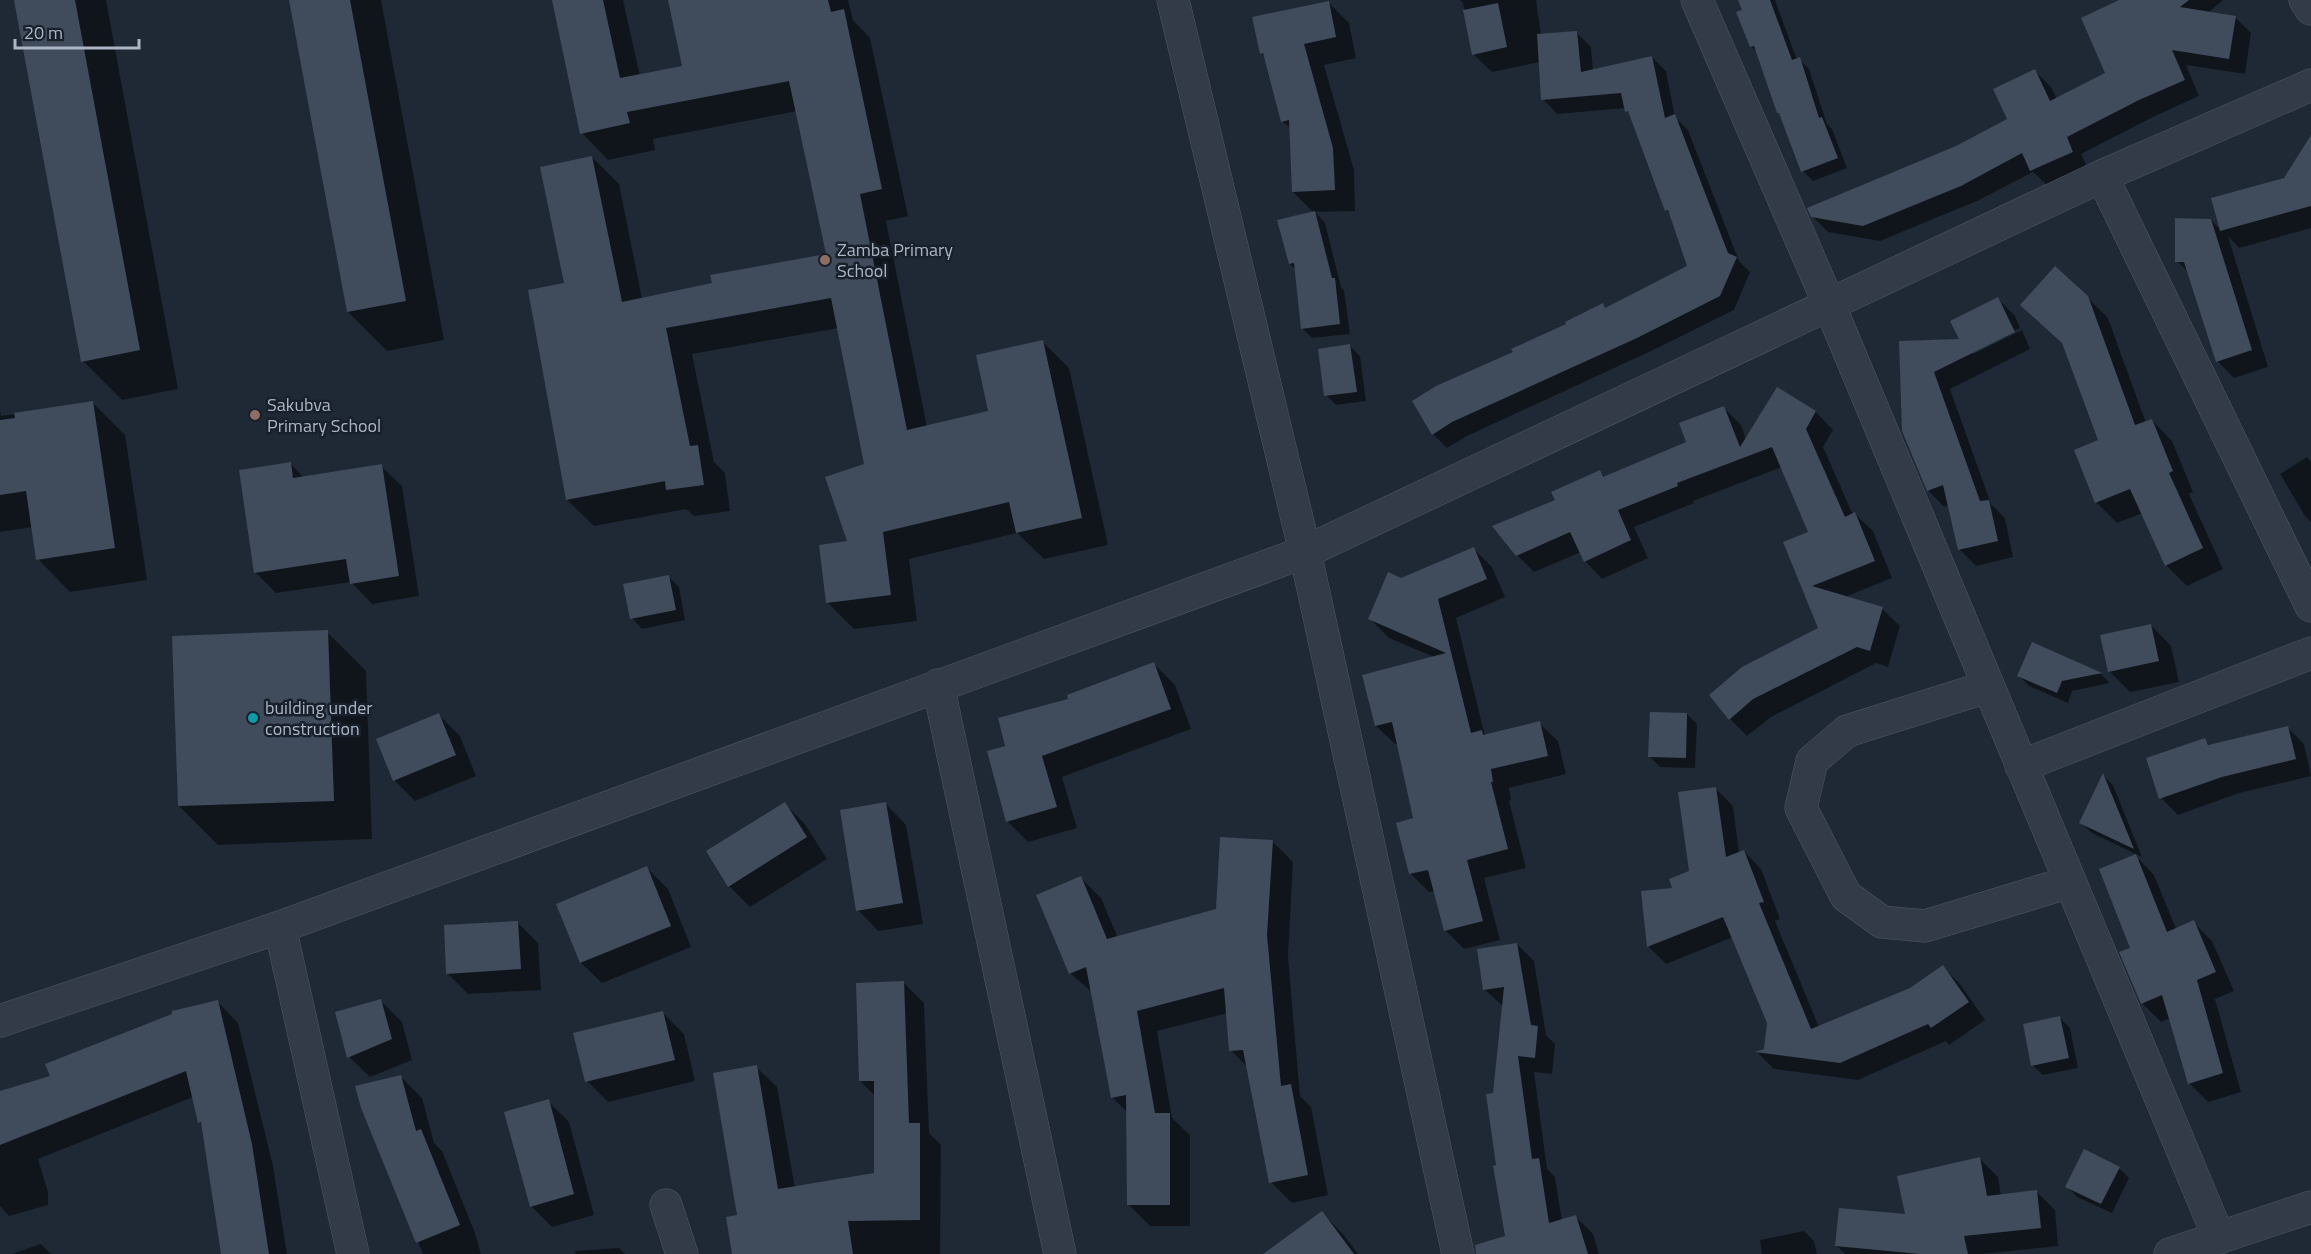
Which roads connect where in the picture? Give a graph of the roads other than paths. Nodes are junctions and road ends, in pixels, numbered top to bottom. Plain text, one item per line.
1 (1173, 0) edge
2 (1697, 0) edge
3 (2305, 0) edge
4 (2311, 9) edge
5 (2311, 85) edge
6 (2102, 176) junction
7 (1829, 304) junction
8 (1305, 552) junction
9 (2311, 606) edge
10 (2311, 653) edge
11 (938, 685) junction
12 (1987, 687) junction
13 (2021, 766) junction
14 (2070, 882) junction
15 (280, 927) junction
16 (0, 1022) edge
17 (666, 1205) dead end
18 (2311, 1207) edge
19 (2219, 1238) junction
20 (353, 1254) edge
21 (682, 1254) edge
22 (1060, 1254) edge
23 (1458, 1254) edge
24 (2170, 1254) edge

1 - 8 street
2 - 7 street
3 - 4 street
5 - 6 street
6 - 7 street
6 - 9 street
7 - 8 street
7 - 12 street
8 - 11 street
8 - 23 street
10 - 13 street
11 - 15 street
11 - 22 street
12 - 13 street
12 - 14 street
13 - 14 street
14 - 19 street
15 - 16 street
15 - 20 street
17 - 21 street
18 - 19 street
19 - 24 street

